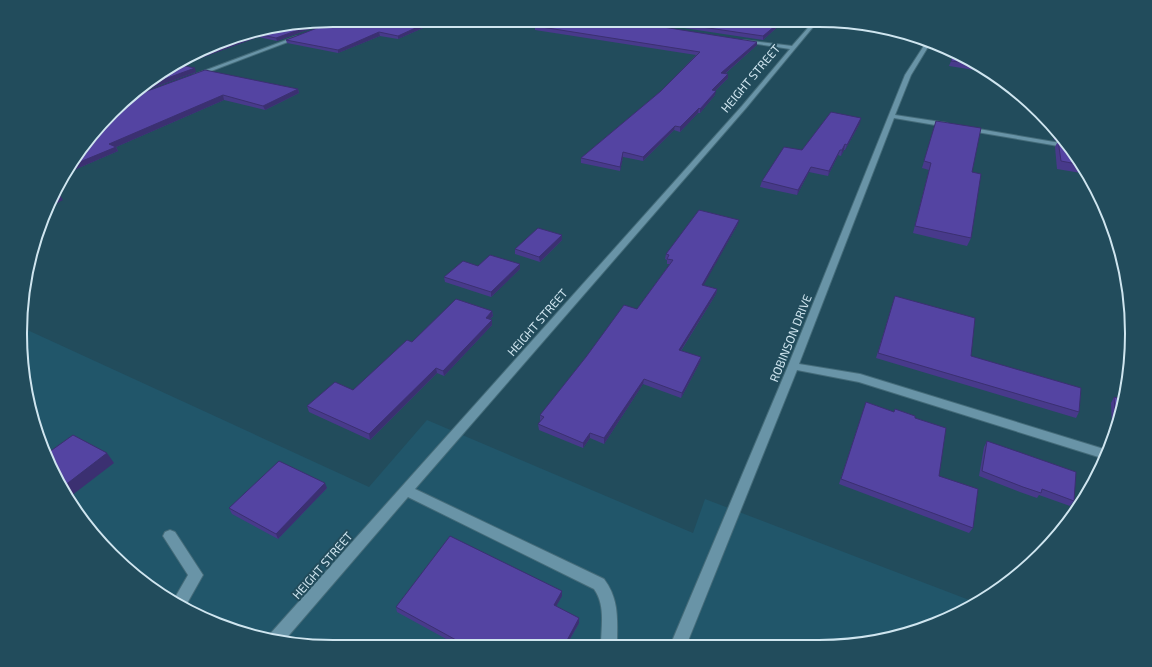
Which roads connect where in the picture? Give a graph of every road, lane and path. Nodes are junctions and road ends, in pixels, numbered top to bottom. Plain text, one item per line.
1 (811, 27) edge
2 (307, 34) edge
3 (738, 40) edge
4 (926, 46) edge
5 (793, 48) junction
6 (188, 78) edge
7 (892, 116) junction
8 (954, 126) edge
9 (961, 128) edge
10 (1060, 145) edge
11 (793, 366) junction
12 (1101, 453) edge
13 (405, 490) junction
14 (170, 536) dead end
15 (182, 600) edge
16 (279, 635) edge
17 (609, 640) edge
18 (680, 640) edge

1 - 5 street, HEIGHT STREET
2 - 6 street
3 - 5 street
4 - 7 street, ROBINSON DRIVE
5 - 13 street, HEIGHT STREET
7 - 8 street
7 - 11 street, ROBINSON DRIVE
9 - 10 street
11 - 12 street
11 - 18 street, ROBINSON DRIVE
13 - 16 street, HEIGHT STREET
13 - 17 street
14 - 15 street

